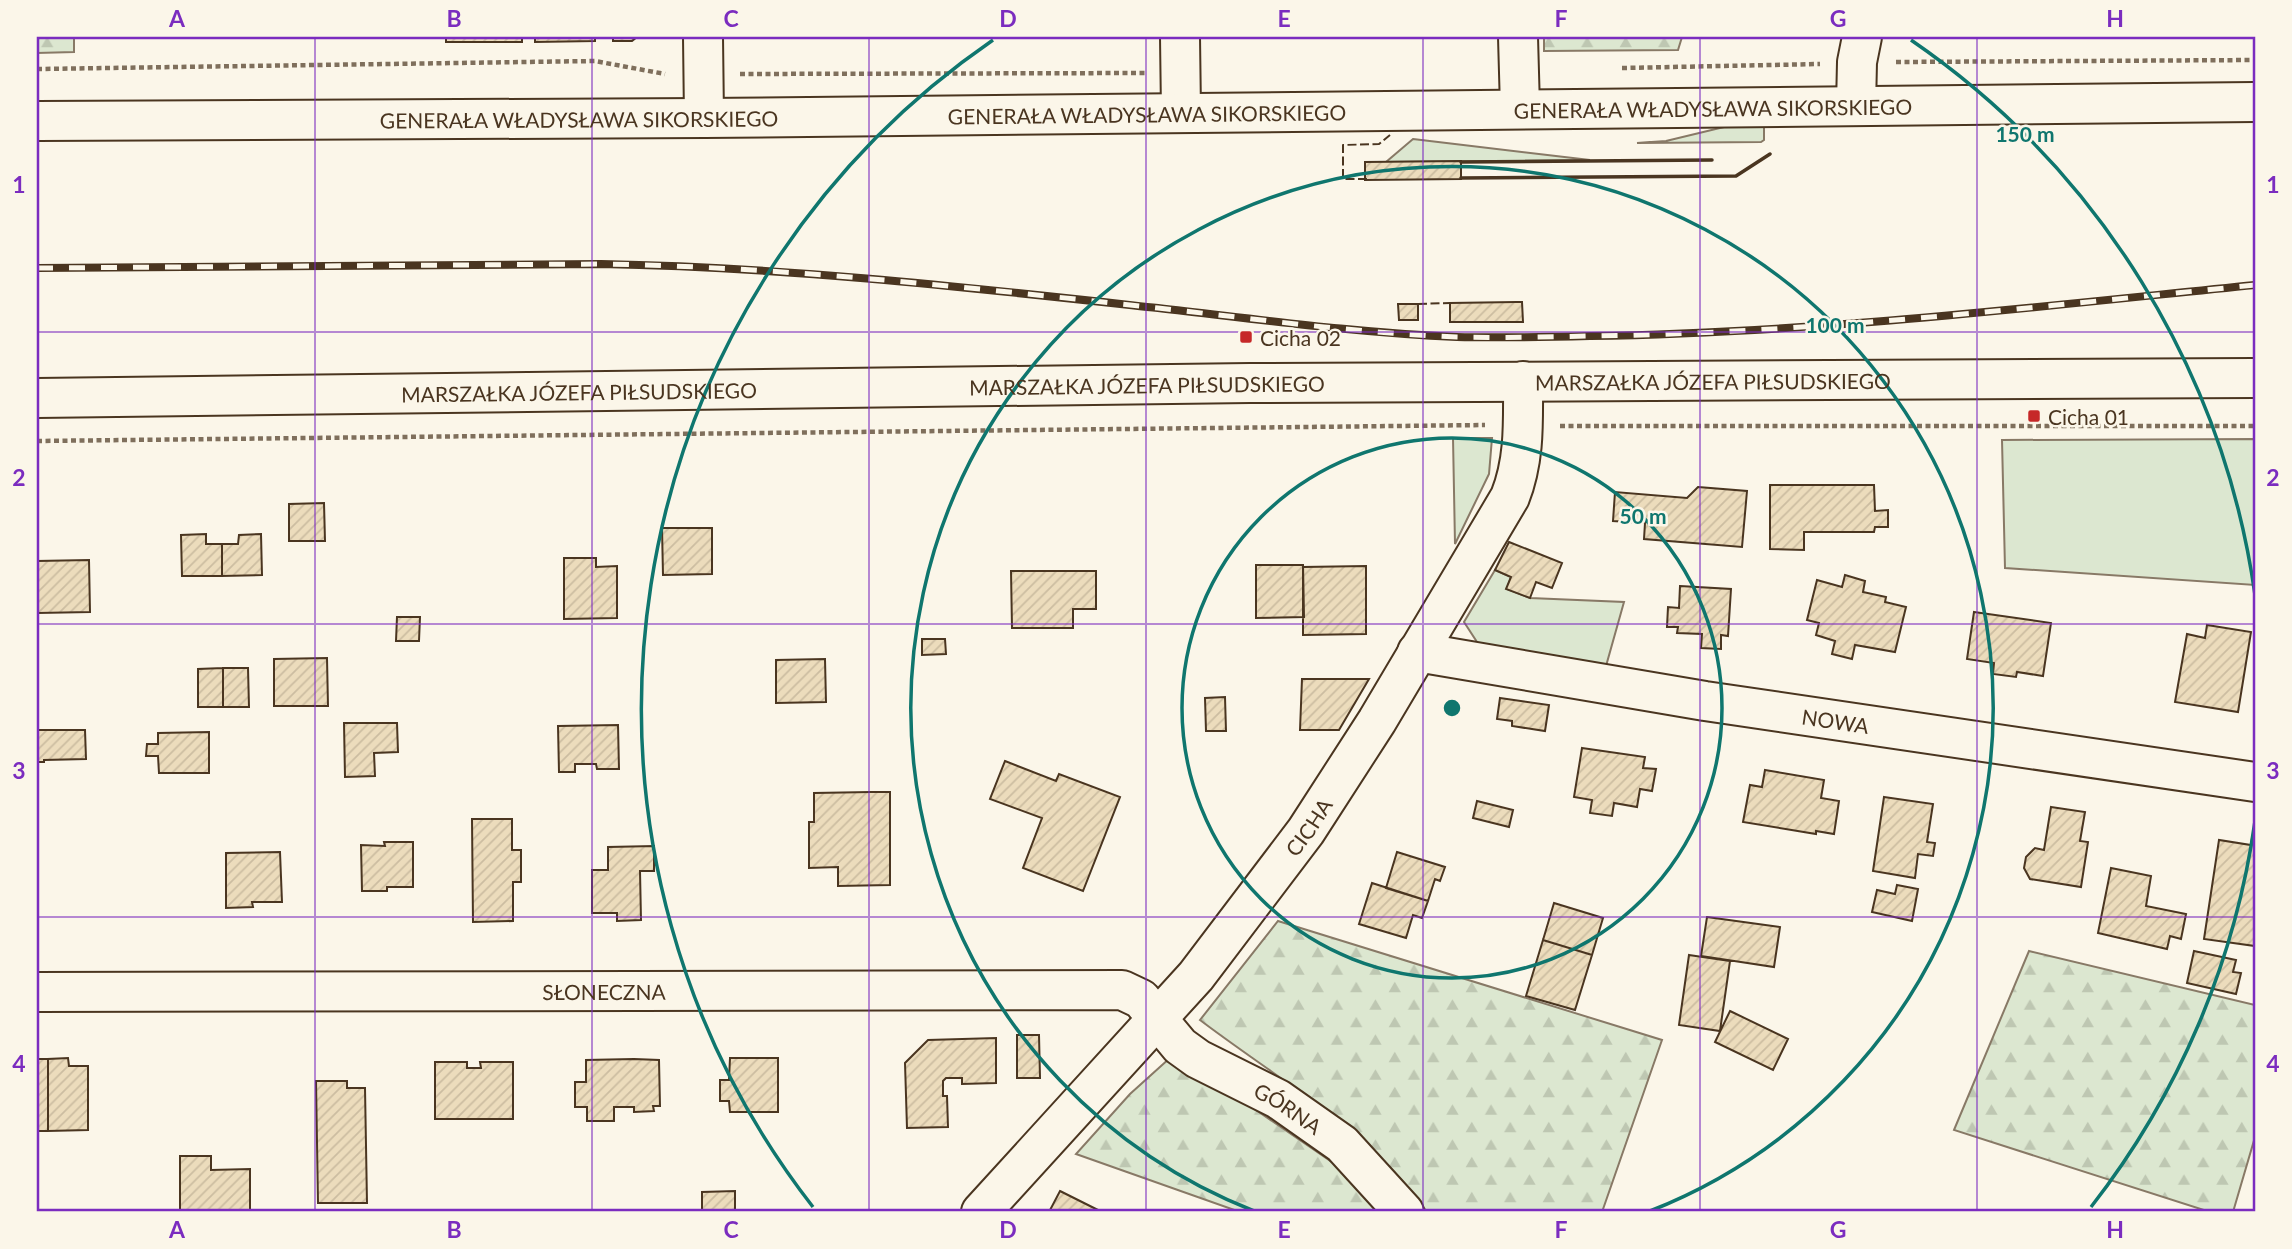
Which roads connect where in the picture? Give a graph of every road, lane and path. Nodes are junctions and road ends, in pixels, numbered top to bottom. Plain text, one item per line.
1 (703, 37) edge
2 (1518, 37) edge
3 (1862, 37) edge
4 (1181, 55) edge
5 (2255, 60) edge
6 (1895, 61) dead end
7 (1829, 64) dead end
8 (1613, 68) dead end
9 (37, 69) edge
10 (703, 74) junction
11 (2255, 102) edge
12 (1856, 106) junction
13 (1520, 108) junction
14 (1181, 112) junction
15 (704, 118) junction
16 (37, 121) edge
17 (2255, 378) edge
18 (1522, 381) junction
19 (37, 398) edge
20 (2255, 426) edge
21 (1524, 432) junction
22 (37, 441) edge
23 (1417, 652) junction
24 (2255, 782) edge
25 (37, 992) edge
26 (1157, 1020) junction
27 (981, 1212) edge
28 (1404, 1212) edge

1 - 10 main road
2 - 13 main road
3 - 12 main road
4 - 10 path
4 - 14 main road
5 - 6 path
7 - 8 path
9 - 10 path
10 - 15 main road
11 - 12 main road, GENERAŁA WŁADYSŁAWA SIKORSKIEGO
12 - 13 main road, GENERAŁA WŁADYSŁAWA SIKORSKIEGO
13 - 14 main road, GENERAŁA WŁADYSŁAWA SIKORSKIEGO
14 - 15 main road, GENERAŁA WŁADYSŁAWA SIKORSKIEGO
15 - 16 main road, GENERAŁA WŁADYSŁAWA SIKORSKIEGO
17 - 18 main road, MARSZAŁKA JÓZEFA PIŁSUDSKIEGO
18 - 19 main road, MARSZAŁKA JÓZEFA PIŁSUDSKIEGO
18 - 21 main road, CICHA
20 - 21 path
21 - 22 path
21 - 23 main road, CICHA
23 - 24 main road, NOWA
23 - 26 main road, CICHA
25 - 26 main road, SŁONECZNA
26 - 27 main road, CICHA
26 - 28 main road, GÓRNA

